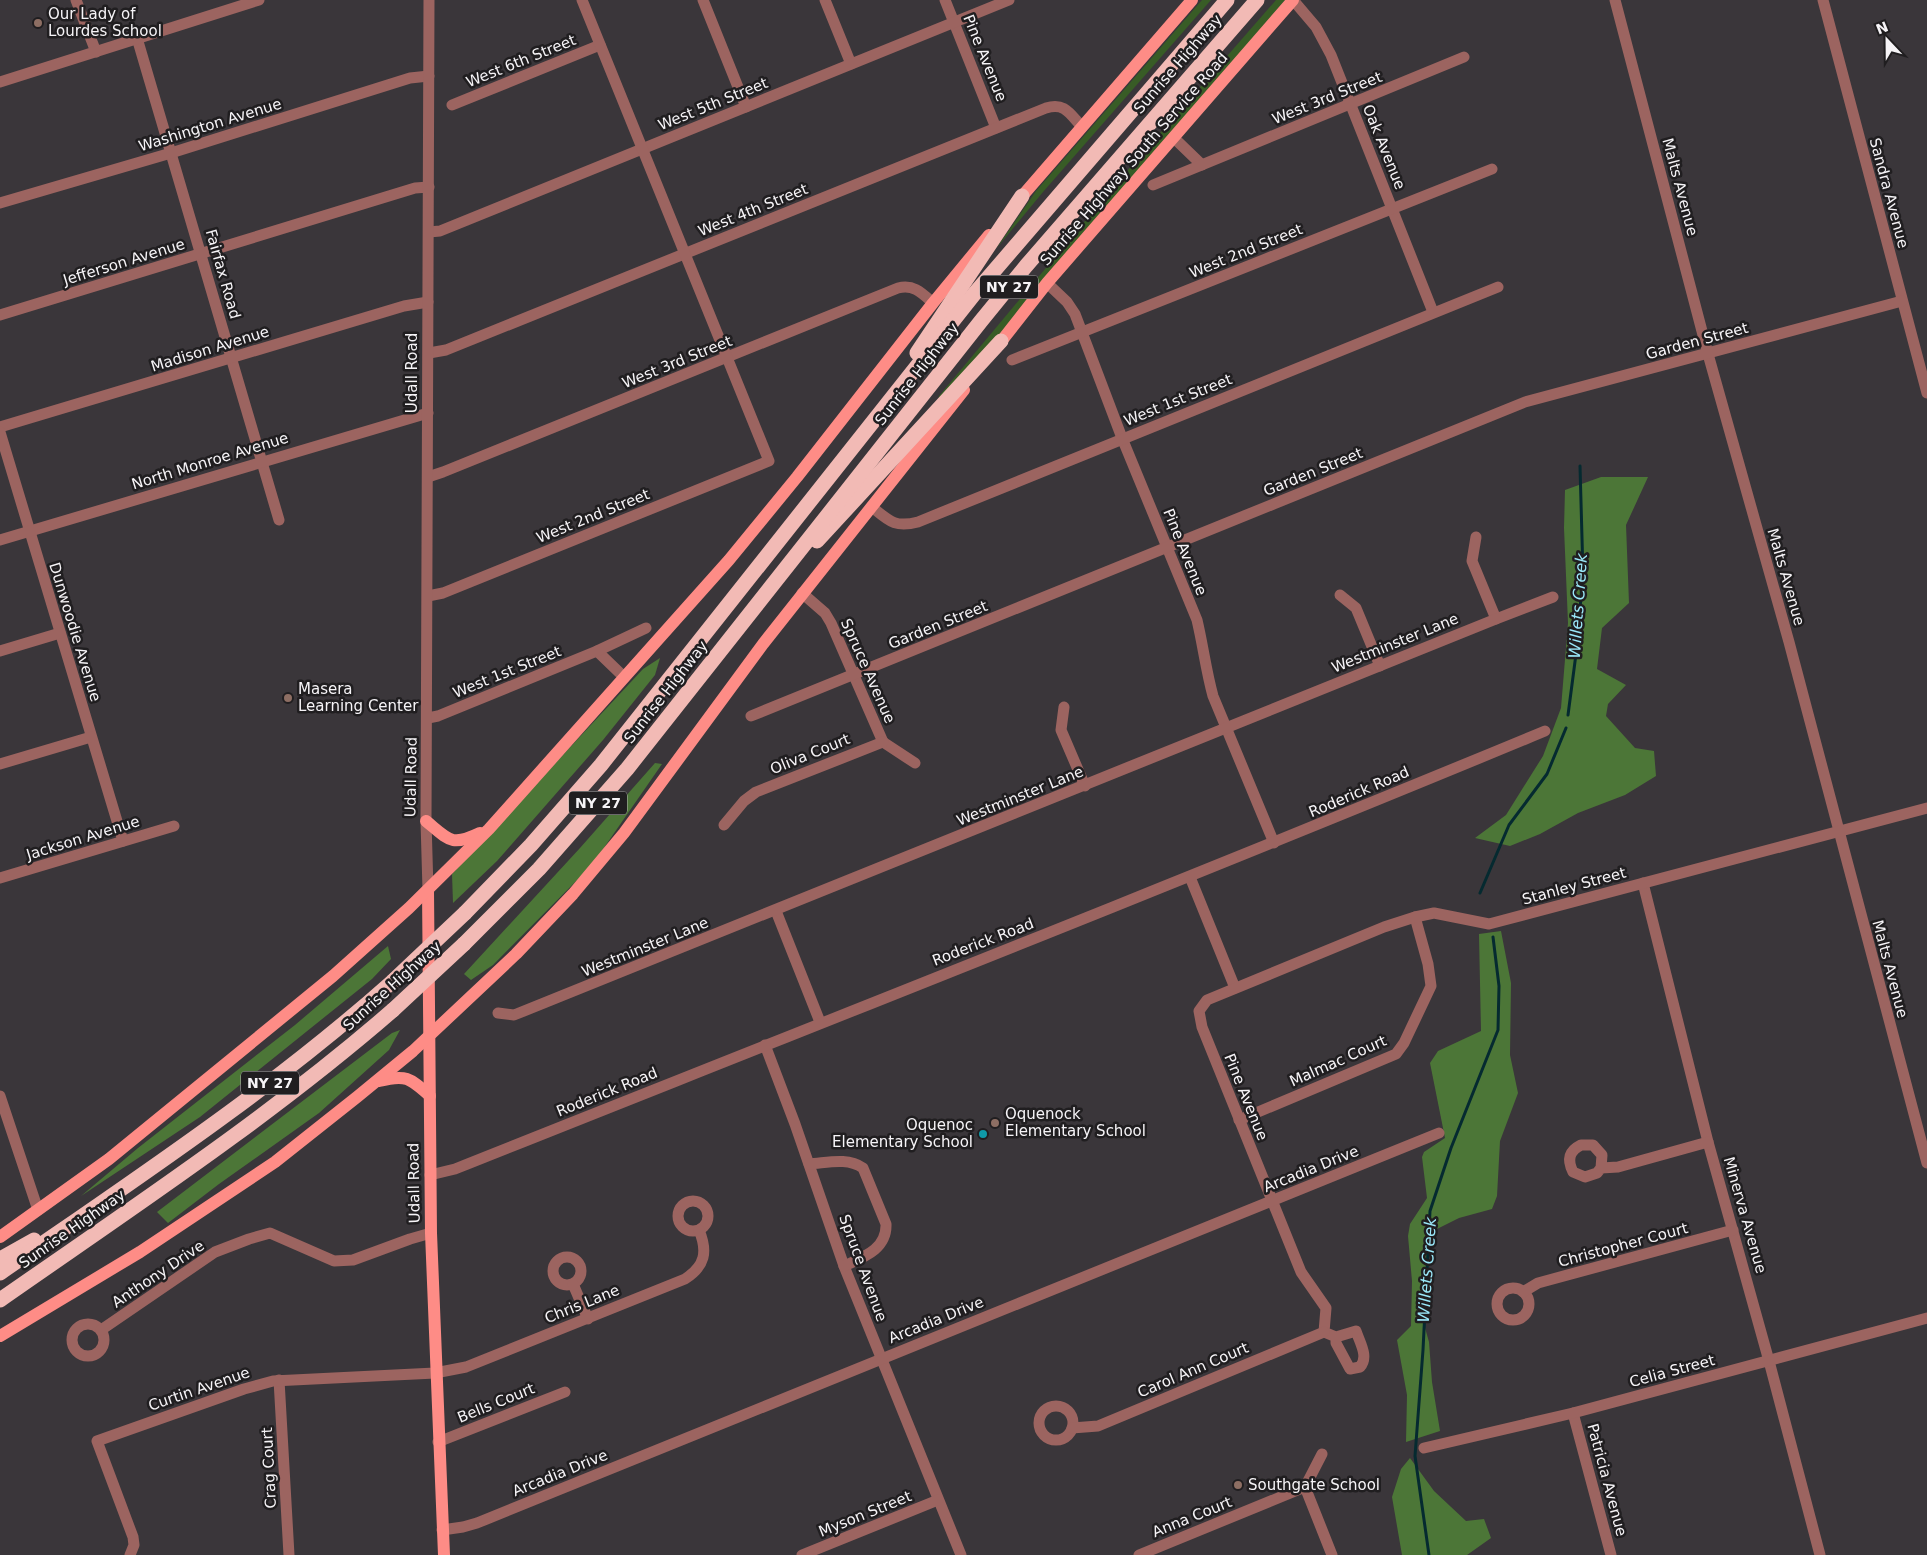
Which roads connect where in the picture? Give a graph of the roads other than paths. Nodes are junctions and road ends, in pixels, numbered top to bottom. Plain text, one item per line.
1 (76, 0) edge
2 (259, 0) edge
3 (429, 0) edge
4 (582, 0) edge
5 (703, 0) edge
6 (825, 0) edge
7 (945, 0) edge
8 (1009, 0) edge
9 (1192, 0) edge
10 (1227, 0) edge
11 (1256, 0) edge
12 (1293, 0) edge
13 (1615, 0) edge
14 (1823, 0) edge
15 (232, 4) edge
16 (954, 22) junction
17 (137, 38) junction
18 (600, 44) junction
19 (96, 52) junction
20 (1464, 57) dead end
21 (851, 64) junction
22 (429, 76) junction
23 (0, 82) edge
24 (452, 105) dead end
25 (1350, 105) junction
26 (746, 107) junction
27 (1082, 126) junction
28 (996, 128) junction
29 (1174, 138) junction
30 (642, 148) junction
31 (171, 153) junction
32 (1202, 165) junction
33 (1492, 169) dead end
34 (1154, 185) dead end
35 (428, 187) junction
36 (1022, 196) junction
37 (0, 203) edge
38 (1393, 208) junction
39 (429, 232) junction
40 (685, 253) junction
41 (201, 255) junction
42 (1047, 283) junction
43 (1498, 287) dead end
44 (428, 302) junction
45 (1902, 302) junction
46 (933, 303) junction
47 (1433, 312) junction
48 (0, 315) edge
49 (1082, 333) junction
50 (1001, 341) junction
51 (429, 353) junction
52 (1708, 354) junction
53 (232, 358) junction
54 (727, 358) junction
55 (1012, 360) dead end
56 (1927, 393) edge
57 (887, 404) junction
58 (428, 413) junction
59 (0, 427) edge
60 (0, 432) edge
61 (1122, 438) junction
62 (262, 461) junction
63 (428, 477) junction
64 (872, 507) junction
65 (279, 520) dead end
66 (29, 531) junction
67 (1476, 537) dead end
68 (0, 540) edge
69 (1167, 548) junction
70 (773, 584) junction
71 (802, 594) junction
72 (1340, 595) dead end
73 (428, 596) junction
74 (1553, 598) dead end
75 (1496, 619) junction
76 (646, 628) dead end
77 (60, 633) junction
78 (0, 651) edge
79 (597, 651) junction
80 (1380, 666) junction
81 (854, 676) junction
82 (624, 677) junction
83 (1064, 707) dead end
84 (751, 716) dead end
85 (428, 718) junction
86 (1226, 728) junction
87 (1544, 731) dead end
88 (91, 737) junction
89 (883, 742) junction
90 (914, 763) dead end
91 (0, 764) edge
92 (1085, 786) junction
93 (1927, 808) edge
94 (426, 821) junction
95 (724, 825) dead end
96 (174, 826) dead end
97 (489, 829) junction
98 (1838, 832) junction
99 (123, 841) junction
100 (1274, 843) junction
101 (1190, 877) junction
102 (0, 878) edge
103 (1643, 883) junction
104 (428, 890) junction
105 (776, 911) junction
106 (1415, 917) junction
107 (1236, 988) junction
108 (498, 1013) dead end
109 (820, 1022) junction
110 (430, 1036) junction
111 (765, 1045) junction
112 (377, 1081) junction
113 (0, 1096) edge
114 (430, 1096) junction
115 (1239, 1120) junction
116 (1439, 1133) dead end
117 (1708, 1142) junction
118 (1927, 1163) edge
119 (809, 1164) junction
120 (1601, 1168) dead end
121 (430, 1175) junction
122 (1272, 1201) junction
123 (38, 1210) junction
124 (84, 1214) junction
125 (699, 1230) dead end
126 (1733, 1230) junction
127 (431, 1233) junction
128 (0, 1237) edge
129 (0, 1259) edge
130 (844, 1266) junction
131 (0, 1273) edge
132 (573, 1284) dead end
133 (1523, 1292) dead end
134 (0, 1300) edge
135 (1927, 1318) edge
136 (588, 1319) junction
137 (101, 1330) dead end
138 (1324, 1332) junction
139 (0, 1336) edge
140 (1336, 1337) dead end
141 (881, 1358) junction
142 (1770, 1361) junction
143 (435, 1373) junction
144 (279, 1380) junction
145 (565, 1392) dead end
146 (1573, 1413) junction
147 (1072, 1428) dead end
148 (438, 1442) junction
149 (1424, 1448) dead end
150 (1322, 1454) dead end
151 (1305, 1487) junction
152 (938, 1500) junction
153 (442, 1530) junction
154 (130, 1555) edge
155 (288, 1555) edge
156 (444, 1555) edge
157 (802, 1555) edge
158 (961, 1555) edge
159 (1139, 1555) edge
160 (1332, 1555) edge
161 (1611, 1555) edge
162 (1820, 1555) edge

1 - 19 street
2 - 15 street
3 - 22 street, Udall Road
4 - 18 street
5 - 26 street
6 - 21 street
7 - 16 street, Pine Avenue
8 - 16 street, West 5th Street
9 - 27 main road, Sunrise Highway
10 - 57 highway, Sunrise Highway / NY 27
11 - 70 highway, Sunrise Highway / NY 27
12 - 25 street, Oak Avenue
12 - 29 main road, Sunrise Highway South Service Road
13 - 52 street, Malts Avenue
14 - 45 street, Sandra Avenue
15 - 17 street
16 - 21 street, West 5th Street
16 - 28 street, Pine Avenue
17 - 19 street
17 - 31 street, Fairfax Road
18 - 24 street, West 6th Street
18 - 30 street
19 - 23 street
20 - 25 street, West 3rd Street
21 - 26 street, West 5th Street
22 - 31 street, Washington Avenue
22 - 35 street, Udall Road
25 - 32 street, West 3rd Street
25 - 38 street, Oak Avenue
26 - 30 street, West 5th Street
27 - 28 street, West 4th Street
27 - 36 main road, Sunrise Highway
28 - 40 street, West 4th Street
29 - 32 street
29 - 42 main road, Sunrise Highway South Service Road
30 - 39 street, West 5th Street
30 - 40 street
31 - 37 street, Washington Avenue
31 - 41 street, Fairfax Road
32 - 34 street, West 3rd Street
33 - 38 street, West 2nd Street
35 - 39 street, Udall Road
35 - 41 street, Jefferson Avenue
36 - 46 main road, Sunrise Highway
36 - 57 highway
38 - 47 street, Oak Avenue
38 - 49 street, West 2nd Street
39 - 44 street, Udall Road
40 - 51 street, West 4th Street
40 - 54 street
41 - 48 street, Jefferson Avenue
41 - 53 street, Fairfax Road
42 - 49 street, Pine Avenue
42 - 50 main road, Sunrise Highway South Service Road
43 - 47 street, West 1st Street
44 - 51 street, Udall Road
44 - 53 street, Madison Avenue
45 - 52 street, Garden Street
45 - 56 street, Sandra Avenue
46 - 54 street, West 3rd Street
46 - 82 main road, Sunrise Highway
47 - 61 street, West 1st Street
49 - 55 street, West 2nd Street
49 - 61 street, Pine Avenue
50 - 64 main road
50 - 70 highway
51 - 58 street, Udall Road
52 - 69 street, Garden Street
52 - 98 street, Malts Avenue
53 - 59 street, Madison Avenue
53 - 62 street, Fairfax Road
54 - 63 street, West 3rd Street
54 - 73 street, West 2nd Street
57 - 124 highway, Sunrise Highway / NY 27, bridge
58 - 62 street, North Monroe Avenue
58 - 63 street, Udall Road
60 - 66 street, Dunwoodie Avenue
61 - 64 street, West 1st Street
61 - 69 street, Pine Avenue
62 - 65 street, Fairfax Road
62 - 66 street, North Monroe Avenue
63 - 73 street, Udall Road
64 - 71 main road
66 - 68 street, North Monroe Avenue
66 - 77 street, Dunwoodie Avenue
67 - 75 street
69 - 81 street, Garden Street
69 - 86 street, Pine Avenue
70 - 134 highway, Sunrise Highway / NY 27, bridge
71 - 81 street, Spruce Avenue
71 - 110 main road
72 - 80 street
73 - 85 street, Udall Road
74 - 75 street, Westminster Lane
75 - 80 street, Westminster Lane
76 - 79 street, West 1st Street
77 - 78 street
77 - 88 street, Dunwoodie Avenue
79 - 82 street
79 - 85 street, West 1st Street
80 - 86 street, Westminster Lane
81 - 84 street, Garden Street
81 - 89 street, Spruce Avenue
82 - 97 main road, Sunrise Highway
83 - 92 street
85 - 94 street, Udall Road
86 - 92 street, Westminster Lane
86 - 100 street, Pine Avenue
87 - 100 street, Roderick Road
88 - 91 street
88 - 99 street, Dunwoodie Avenue
89 - 90 street
89 - 95 street, Oliva Court
92 - 105 street, Westminster Lane
93 - 98 street, Stanley Street
94 - 97 main road
94 - 104 street, Udall Road
96 - 99 street, Jackson Avenue
97 - 104 main road, Sunrise Highway
98 - 103 street, Stanley Street
98 - 118 street, Malts Avenue
99 - 102 street, Jackson Avenue
100 - 101 street, Roderick Road
101 - 107 street
101 - 109 street, Roderick Road
103 - 106 street, Stanley Street
103 - 117 street, Minerva Avenue
104 - 110 main road, Udall Road
104 - 123 main road, Sunrise Highway
105 - 108 street, Westminster Lane
105 - 109 street
106 - 107 street, Stanley Street
106 - 115 street, Malmac Court
107 - 115 street, Pine Avenue
109 - 111 street, Roderick Road
110 - 112 main road
110 - 114 main road, Udall Road
111 - 119 street, Spruce Avenue
111 - 121 street, Roderick Road
112 - 114 main road
112 - 139 main road
113 - 123 street
114 - 121 main road, Udall Road
115 - 122 street, Pine Avenue
116 - 122 street, Arcadia Drive
117 - 120 street
117 - 126 street, Minerva Avenue
119 - 130 street, Spruce Avenue
119 - 130 street
121 - 127 main road, Udall Road
122 - 138 street, Pine Avenue
122 - 141 street, Arcadia Drive
123 - 128 main road, Sunrise Highway
124 - 129 highway
124 - 131 highway, Sunrise Highway / NY 27
125 - 136 street, Chris Lane
126 - 133 street, Christopher Court
126 - 142 street, Minerva Avenue
127 - 137 street, Anthony Drive
127 - 143 main road, Udall Road
130 - 141 street, Spruce Avenue
132 - 136 street
135 - 142 street, Celia Street
136 - 143 street, Chris Lane
138 - 140 street
138 - 147 street, Carol Ann Court
141 - 152 street, Spruce Avenue
141 - 153 street, Arcadia Drive
142 - 146 street, Celia Street
142 - 162 street, Minerva Avenue
143 - 144 street, Curtin Avenue
143 - 148 main road, Udall Road
144 - 154 street, Curtin Avenue
144 - 155 street, Crag Court
145 - 148 street, Bells Court
146 - 149 street, Celia Street
146 - 161 street, Patricia Avenue
148 - 153 main road, Udall Road
150 - 151 street
151 - 159 street, Anna Court
151 - 160 street
152 - 157 street, Myson Street
152 - 158 street, Spruce Avenue
153 - 156 main road, Udall Road

